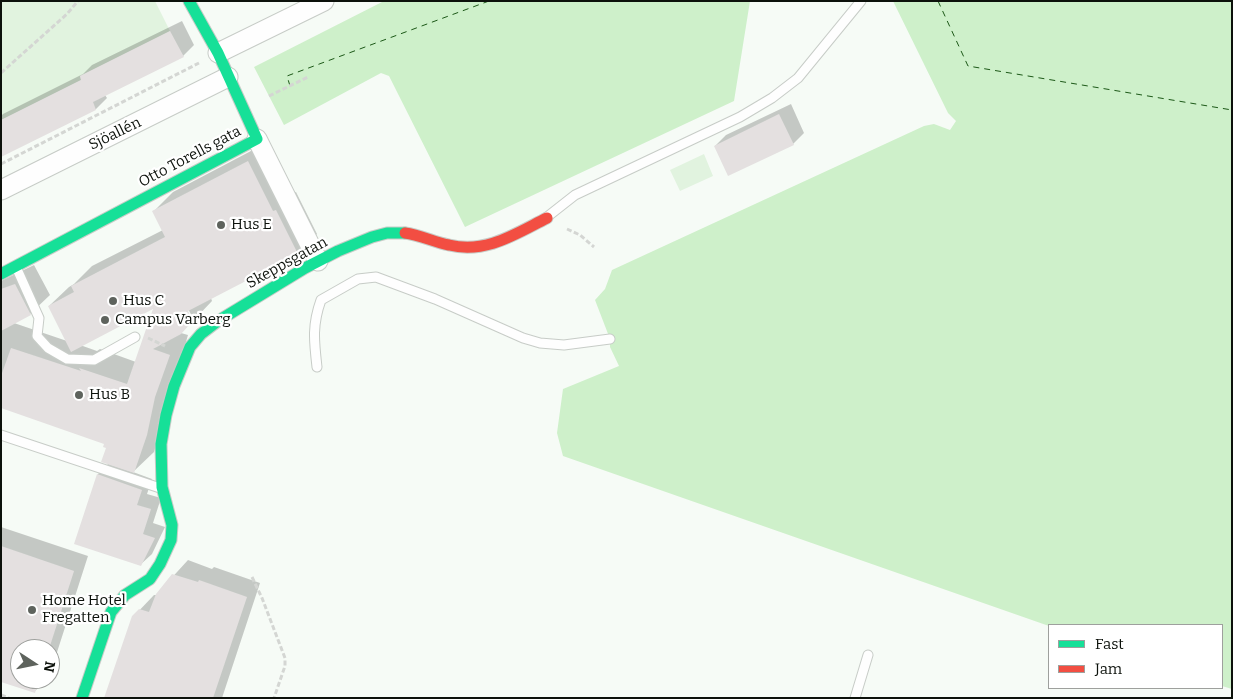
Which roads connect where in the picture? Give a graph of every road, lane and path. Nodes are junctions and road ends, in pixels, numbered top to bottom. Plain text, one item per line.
1 (78, 1) edge
2 (188, 1) edge
3 (324, 1) edge
4 (861, 1) edge
5 (218, 52) junction
6 (1, 73) edge
7 (228, 77) junction
8 (308, 77) dead end
9 (269, 96) dead end
10 (257, 139) junction
11 (1, 164) edge
12 (1, 190) edge
13 (547, 218) junction
14 (594, 246) dead end
15 (318, 261) junction
16 (16, 266) junction
17 (1, 274) edge
18 (135, 337) joint
19 (610, 339) dead end
20 (186, 356) junction
21 (316, 367) dead end
22 (1, 435) edge
23 (162, 488) junction
24 (252, 577) dead end
25 (868, 655) dead end
26 (1, 695) edge
27 (9, 698) edge
28 (82, 698) edge
29 (274, 698) edge
30 (855, 698) edge

1 - 6 path
2 - 5 street, Otto Torells gata
3 - 5 street
4 - 13 lane
5 - 7 street, Otto Torells gata
5 - 11 path
7 - 10 street, Otto Torells gata
7 - 12 street, Sjöallén
8 - 9 path
10 - 15 street
10 - 16 street, Otto Torells gata
13 - 14 path
13 - 15 street, Skeppsgatan
15 - 20 street, Skeppsgatan
16 - 17 street, Otto Torells gata
16 - 18 lane
18 - 20 path
19 - 21 lane
20 - 23 street, Skeppsgatan
22 - 23 lane
23 - 28 street, Skeppsgatan
24 - 29 path
25 - 30 lane
26 - 27 path

